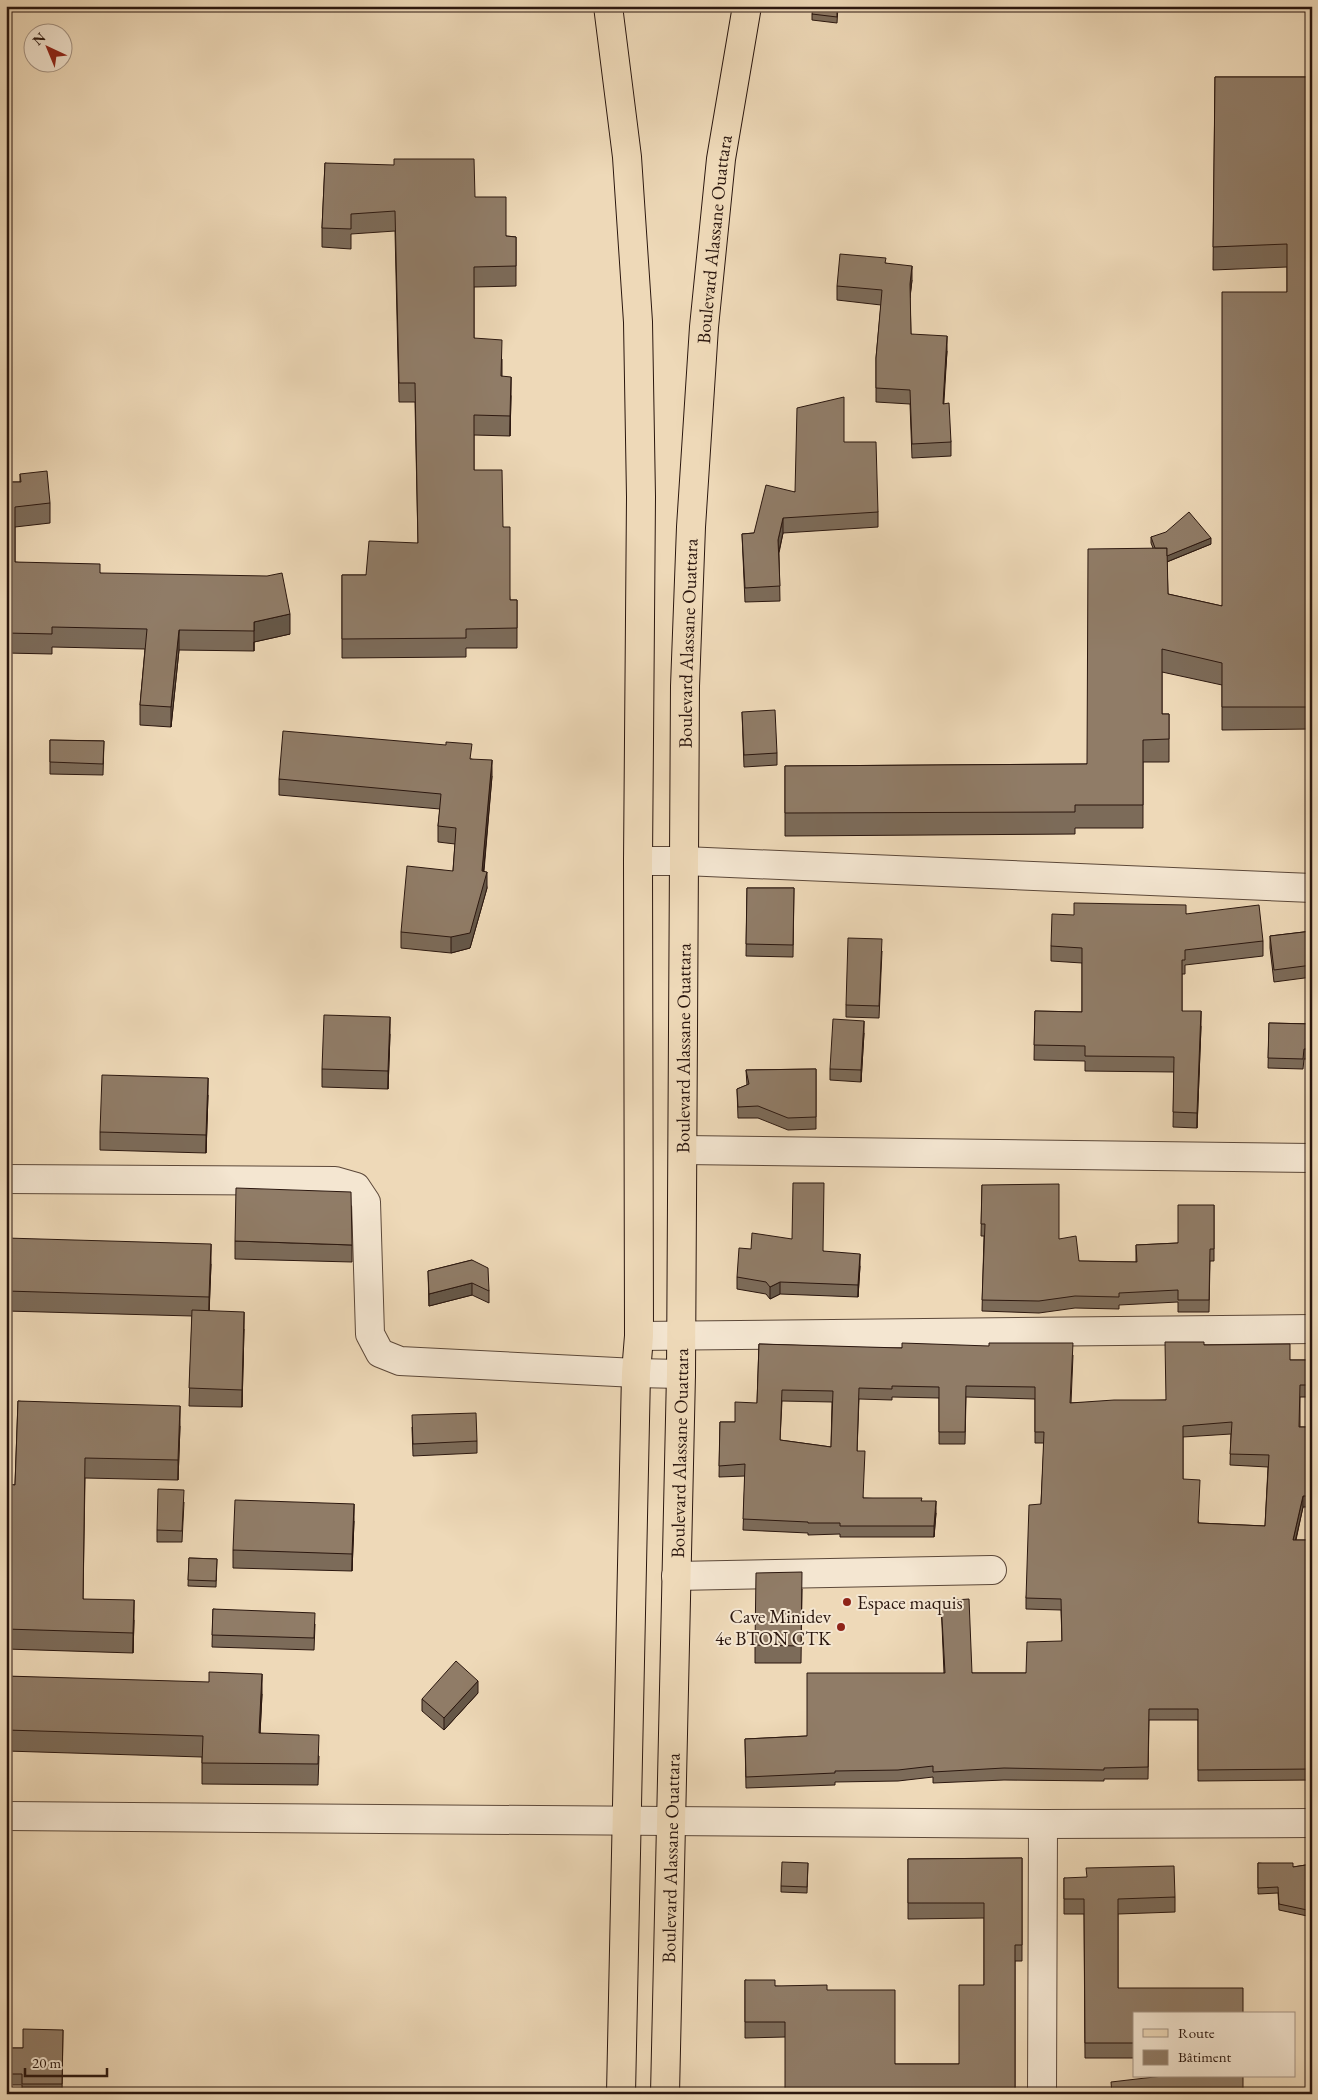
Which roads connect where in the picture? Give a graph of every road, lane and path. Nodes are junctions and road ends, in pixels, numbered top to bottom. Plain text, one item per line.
1 (608, 6) edge
2 (747, 6) edge
3 (684, 861) junction
4 (638, 862) junction
5 (1312, 888) edge
6 (683, 1150) junction
7 (1312, 1158) edge
8 (6, 1179) edge
9 (1312, 1329) edge
10 (680, 1335) junction
11 (639, 1336) junction
12 (636, 1374) junction
13 (681, 1374) junction
14 (992, 1570) dead end
15 (676, 1576) junction
16 (6, 1816) edge
17 (626, 1822) junction
18 (672, 1822) junction
19 (1312, 1823) edge
20 (1042, 1824) junction
21 (620, 2094) edge
22 (665, 2094) edge
23 (1042, 2094) edge

1 - 4 main road
2 - 3 main road, Boulevard Alassane Ouattara
3 - 4 street
3 - 5 street
3 - 6 main road, Boulevard Alassane Ouattara
4 - 11 main road
6 - 7 street
6 - 10 main road, Boulevard Alassane Ouattara
8 - 12 street
9 - 10 street
10 - 11 street
10 - 13 main road, Boulevard Alassane Ouattara
11 - 12 main road
12 - 13 street
12 - 17 main road
13 - 15 main road, Boulevard Alassane Ouattara
14 - 15 street
15 - 18 main road, Boulevard Alassane Ouattara
16 - 17 street
17 - 18 street
17 - 21 main road
18 - 20 street
18 - 22 main road, Boulevard Alassane Ouattara
19 - 20 street
20 - 23 street

